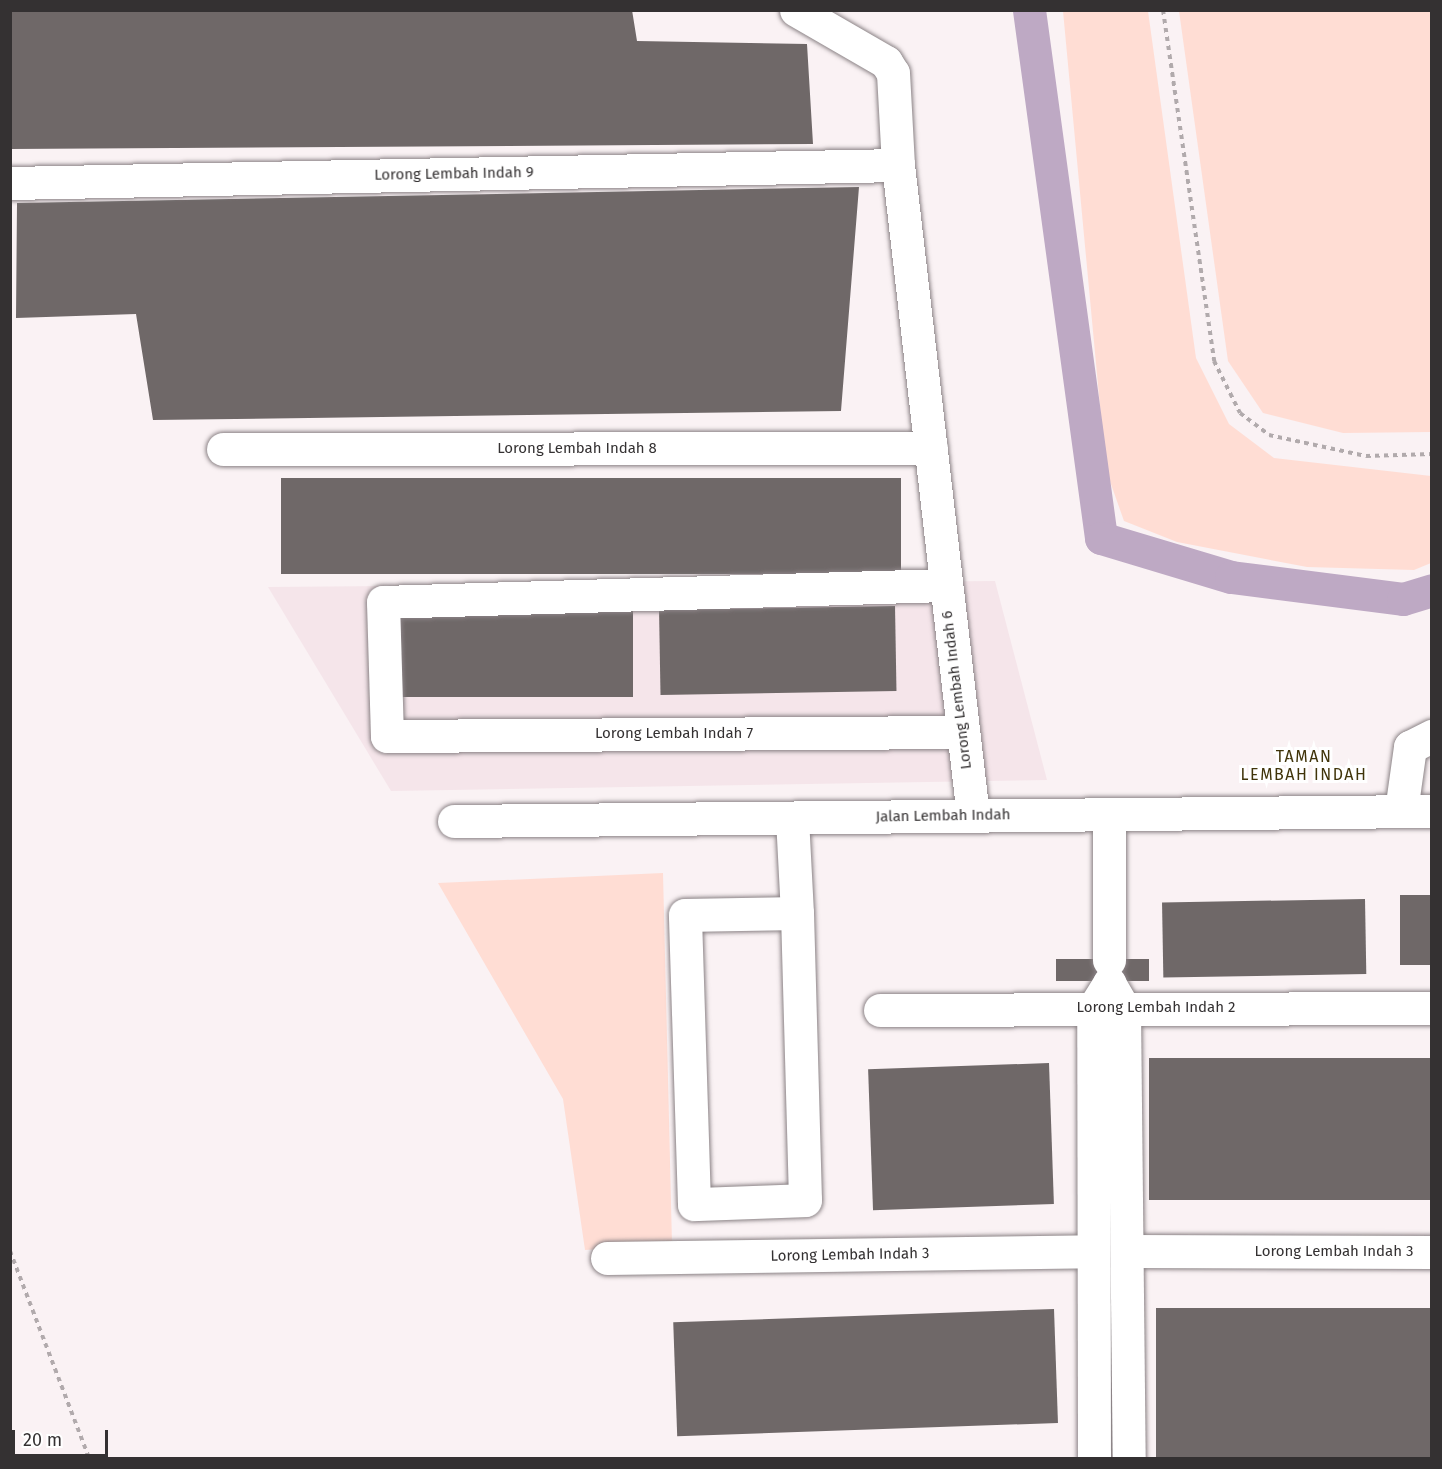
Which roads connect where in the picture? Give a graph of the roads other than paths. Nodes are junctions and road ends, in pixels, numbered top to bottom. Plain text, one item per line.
1 (796, 10) edge
2 (898, 165) junction
3 (10, 183) edge
4 (931, 448) junction
5 (223, 449) dead end
6 (944, 574) junction
7 (960, 732) junction
8 (1431, 736) edge
9 (1416, 811) edge
10 (1109, 815) junction
11 (973, 816) junction
12 (792, 818) junction
13 (454, 821) dead end
14 (797, 913) junction
15 (1109, 960) dead end
16 (1431, 1008) edge
17 (1108, 1009) junction
18 (880, 1010) dead end
19 (1093, 1251) junction
20 (1129, 1251) junction
21 (1431, 1252) edge
22 (607, 1258) dead end
23 (1094, 1458) edge
24 (1129, 1458) edge

1 - 2 street, Lorong Lembah Indah 6
2 - 3 street, Lorong Lembah Indah 9
2 - 4 street, Lorong Lembah Indah 6
4 - 5 street, Lorong Lembah Indah 8
4 - 6 street, Lorong Lembah Indah 6
6 - 7 street, Lorong Lembah Indah 6
6 - 7 street, Lorong Lembah Indah 7
7 - 11 street, Lorong Lembah Indah 6
8 - 9 street
9 - 10 street, Jalan Lembah Indah
10 - 11 street, Jalan Lembah Indah
10 - 15 street
11 - 12 street, Jalan Lembah Indah
12 - 13 street, Jalan Lembah Indah
12 - 14 street
14 - 14 street
16 - 17 street, Lorong Lembah Indah 2
17 - 18 street, Lorong Lembah Indah 2
17 - 19 street
17 - 20 street
19 - 22 street, Lorong Lembah Indah 3
19 - 23 street
20 - 21 street, Lorong Lembah Indah 3
20 - 24 street

